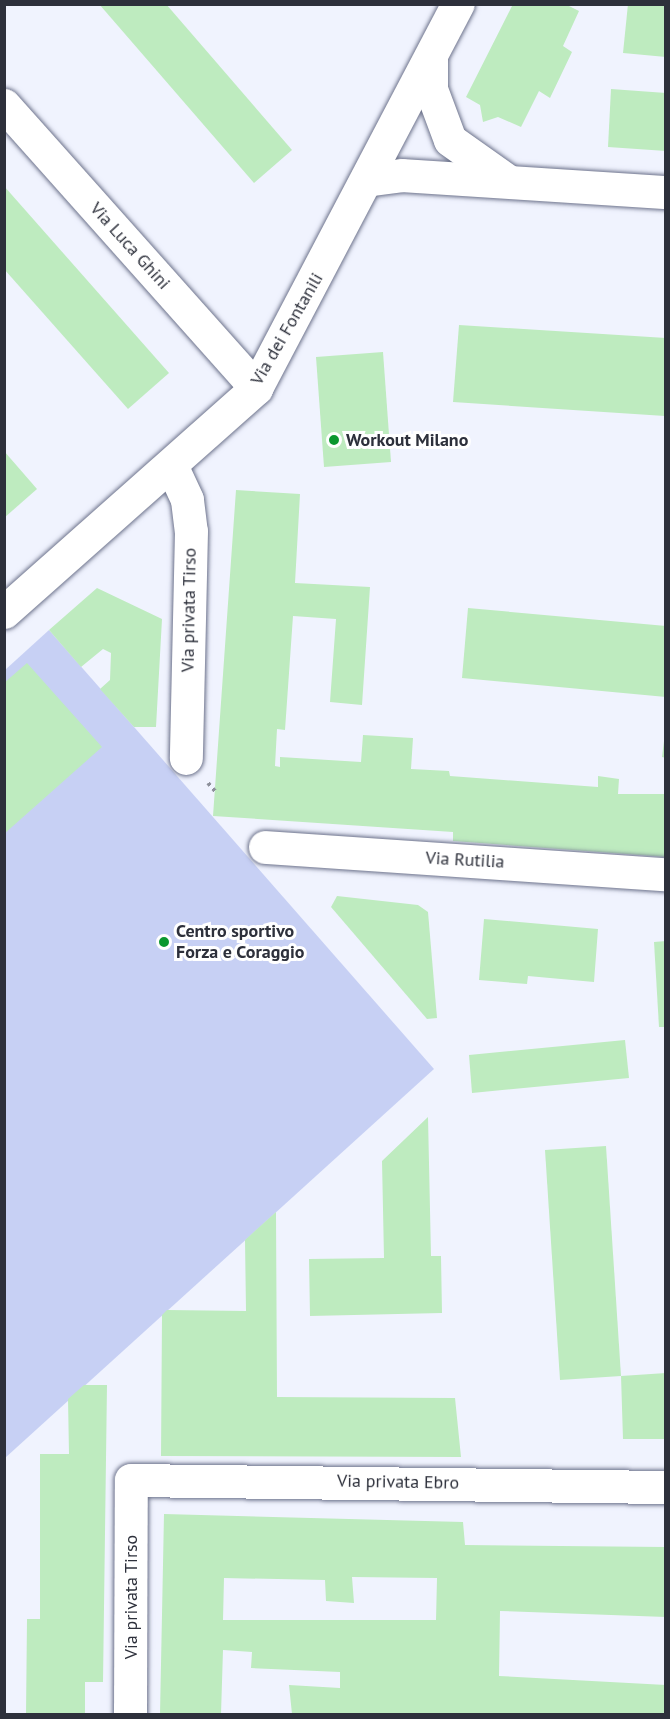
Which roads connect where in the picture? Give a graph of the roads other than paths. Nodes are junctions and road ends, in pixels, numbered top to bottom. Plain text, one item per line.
1 (458, 4) edge
2 (431, 59) junction
3 (5, 106) edge
4 (370, 179) junction
5 (509, 182) junction
6 (666, 192) edge
7 (256, 388) junction
8 (171, 465) junction
9 (4, 612) edge
10 (186, 758) dead end
11 (265, 847) dead end
12 (666, 874) edge
13 (131, 1480) joint
14 (666, 1487) edge
15 (130, 1714) edge

1 - 2 street, Via dei Fontanili
2 - 4 street, Via dei Fontanili
2 - 5 street
3 - 7 street, Via Luca Ghini
4 - 5 street
4 - 7 street, Via dei Fontanili
5 - 6 street
7 - 8 street, Via dei Fontanili
8 - 9 street, Via dei Fontanili
8 - 10 street, Via privata Tirso
11 - 12 street, Via Rutilia
13 - 14 street, Via privata Ebro
13 - 15 street, Via privata Tirso

